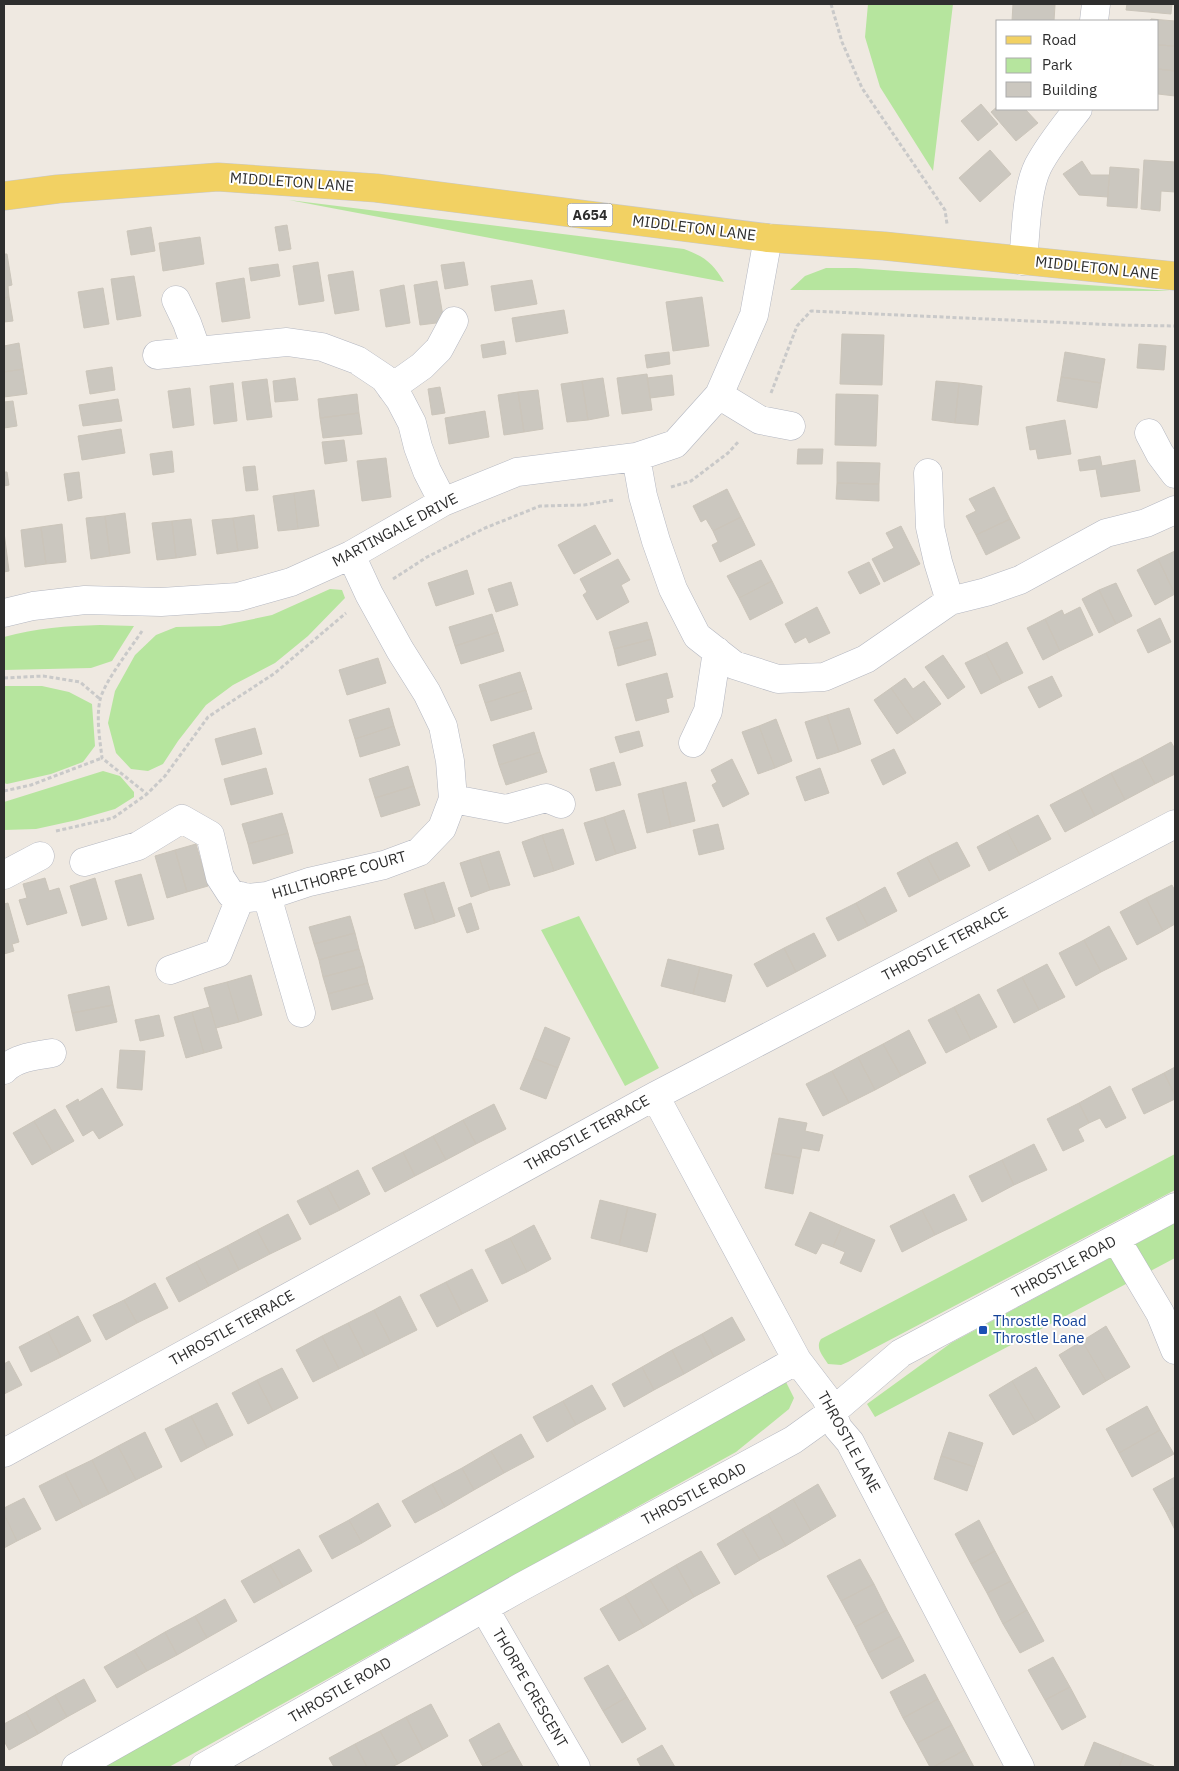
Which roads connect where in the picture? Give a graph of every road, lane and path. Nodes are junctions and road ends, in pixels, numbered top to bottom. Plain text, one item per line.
1 (831, 4) edge
2 (1096, 4) edge
3 (1094, 20) edge
4 (1077, 110) edge
5 (4, 196) edge
6 (768, 238) junction
7 (951, 254) junction
8 (1023, 261) junction
9 (1175, 276) edge
10 (176, 300) dead end
11 (454, 321) dead end
12 (1175, 326) edge
13 (197, 350) junction
14 (157, 355) dead end
15 (391, 388) junction
16 (719, 395) junction
17 (760, 420) junction
18 (791, 426) dead end
19 (1149, 433) dead end
20 (636, 457) junction
21 (928, 473) dead end
22 (1175, 474) edge
23 (643, 496) junction
24 (444, 502) junction
25 (1175, 510) edge
26 (351, 555) junction
27 (369, 594) junction
28 (950, 600) junction
29 (162, 602) junction
30 (4, 613) edge
31 (716, 651) junction
32 (4, 678) edge
33 (100, 699) junction
34 (693, 743) dead end
35 (102, 758) junction
36 (4, 792) edge
37 (147, 794) junction
38 (453, 799) junction
39 (561, 804) dead end
40 (1175, 824) edge
41 (53, 831) dead end
42 (40, 856) dead end
43 (84, 862) dead end
44 (4, 875) edge
45 (254, 896) junction
46 (170, 970) dead end
47 (301, 1014) dead end
48 (52, 1053) dead end
49 (4, 1070) edge
50 (655, 1096) junction
51 (1175, 1208) edge
52 (1116, 1238) junction
53 (1175, 1350) edge
54 (797, 1360) junction
55 (832, 1412) junction
56 (4, 1453) edge
57 (484, 1608) junction
58 (76, 1767) edge
59 (204, 1767) edge
60 (576, 1767) edge
61 (1020, 1767) edge

1 - 7 path
2 - 3 street
4 - 8 street
5 - 6 main road, MIDDLETON LANE / A654
6 - 7 main road, MIDDLETON LANE / A654
6 - 16 street, MARTINGALE DRIVE
7 - 8 main road, MIDDLETON LANE / A654
8 - 9 main road, MIDDLETON LANE / A654
10 - 13 street
11 - 15 street
12 - 17 path
13 - 14 street
13 - 15 street
15 - 24 street
16 - 17 street
16 - 20 street, MARTINGALE DRIVE
17 - 18 street
17 - 23 path
19 - 22 street
20 - 23 street
20 - 24 street, MARTINGALE DRIVE
21 - 28 street
23 - 27 path
23 - 31 street
24 - 26 street, MARTINGALE DRIVE
25 - 28 street
26 - 27 street, HILLTHORPE COURT
26 - 29 street, MARTINGALE DRIVE
27 - 37 path
27 - 38 street, HILLTHORPE COURT
28 - 31 street
29 - 30 street, MARTINGALE DRIVE
29 - 33 path
31 - 34 street
32 - 33 path
33 - 35 path
35 - 36 path
35 - 37 path
37 - 41 path
38 - 39 street
38 - 45 street, HILLTHORPE COURT
40 - 50 street, THROSTLE TERRACE
42 - 44 street
43 - 45 street
45 - 46 street
45 - 47 street
48 - 49 street
50 - 54 street, THROSTLE LANE
50 - 56 street, THROSTLE TERRACE
51 - 52 street, THROSTLE ROAD
52 - 53 street
52 - 55 street, THROSTLE ROAD
54 - 55 street, THROSTLE LANE
54 - 58 street
55 - 57 street, THROSTLE ROAD
55 - 61 street, THROSTLE LANE
57 - 59 street, THROSTLE ROAD
57 - 60 street, THORPE CRESCENT

